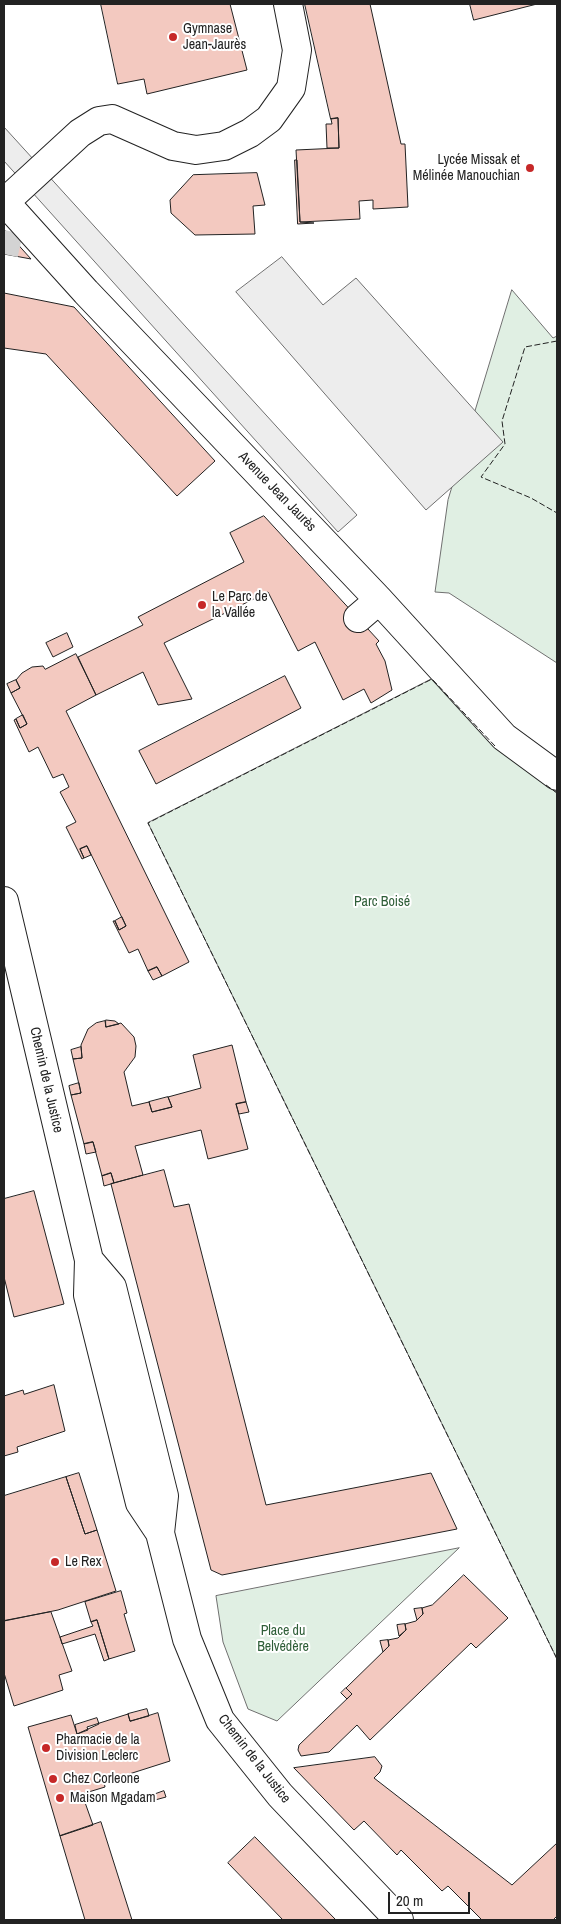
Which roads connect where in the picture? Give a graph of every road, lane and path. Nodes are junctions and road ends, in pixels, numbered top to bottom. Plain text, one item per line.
1 (288, 4) edge
2 (8, 212) edge
3 (385, 606) junction
4 (358, 618) dead end
5 (557, 776) edge
6 (4, 901) edge
7 (400, 1920) edge

1 - 2 street
2 - 3 street, Avenue Jean Jaurès
3 - 4 street
3 - 5 street, Avenue Jean Jaurès
6 - 7 street, Chemin de la Justice

